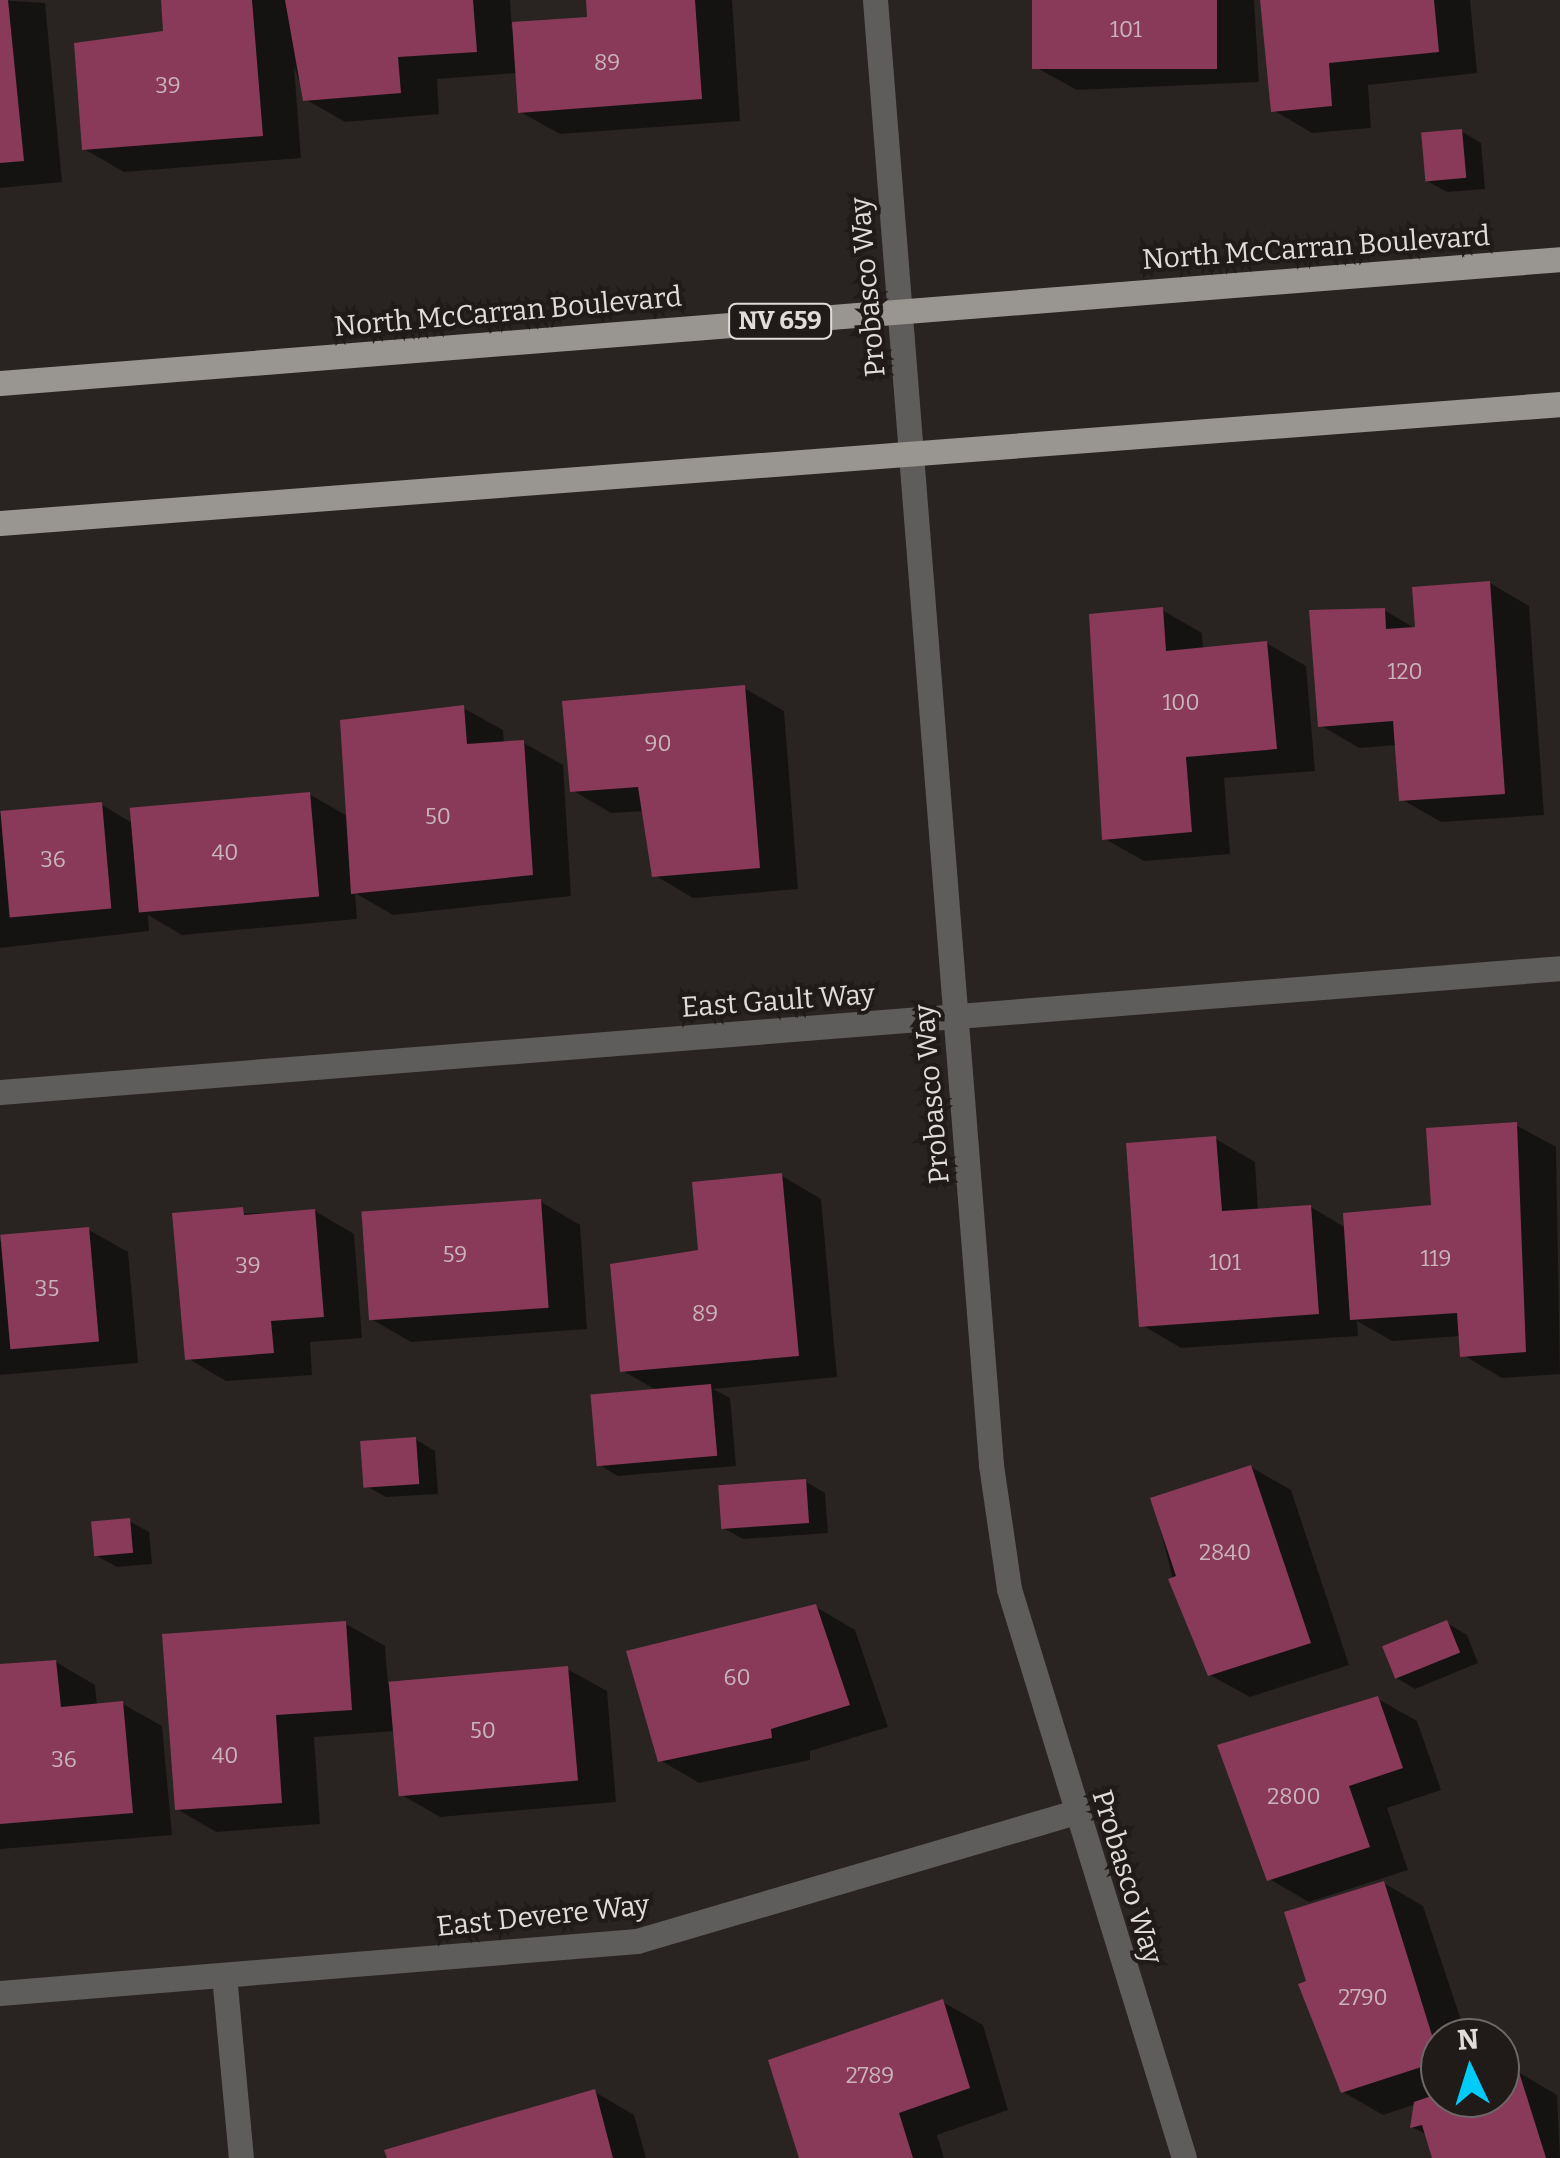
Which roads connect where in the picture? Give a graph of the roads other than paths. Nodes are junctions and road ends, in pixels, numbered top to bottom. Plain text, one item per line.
1 (875, 0) edge
2 (1560, 259) edge
3 (900, 311) junction
4 (0, 383) edge
5 (1560, 404) edge
6 (912, 452) junction
7 (0, 523) edge
8 (1560, 968) edge
9 (956, 1017) junction
10 (0, 1092) edge
11 (1074, 1812) junction
12 (224, 1975) junction
13 (0, 1992) edge
14 (241, 2158) edge
15 (1184, 2158) edge

1 - 3 street, Probasco Way
2 - 3 main road, North McCarran Boulevard / NV 659
3 - 4 main road, North McCarran Boulevard / NV 659
3 - 6 street, Probasco Way
5 - 6 main road
6 - 7 main road
6 - 9 street, Probasco Way
8 - 9 street, East Gault Way
9 - 10 street, East Gault Way
9 - 11 street, Probasco Way
11 - 12 street, East Devere Way
11 - 15 street, Probasco Way
12 - 13 street, East Devere Way
12 - 14 street

